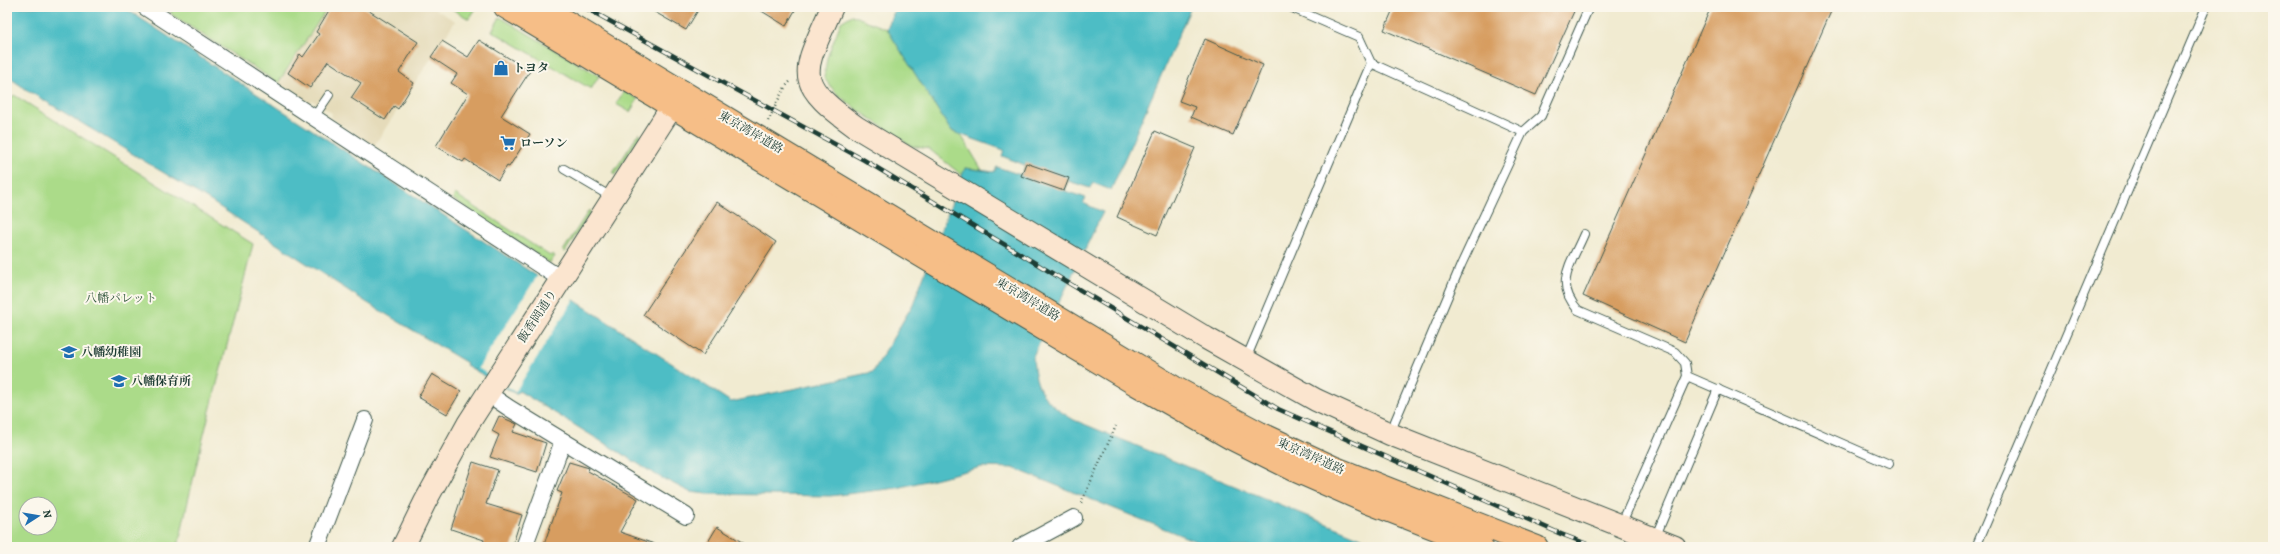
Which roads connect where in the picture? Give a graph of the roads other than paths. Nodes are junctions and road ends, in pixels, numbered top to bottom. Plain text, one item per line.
1 (505, 7) edge
2 (542, 7) edge
3 (832, 7) edge
4 (1290, 7) edge
5 (1589, 7) edge
6 (2206, 7) edge
7 (152, 9) edge
8 (1372, 63) junction
9 (329, 95) dead end
10 (677, 100) junction
11 (314, 118) junction
12 (1523, 132) junction
13 (564, 169) dead end
14 (614, 199) junction
15 (1584, 234) dead end
16 (559, 283) junction
17 (1052, 324) junction
18 (1245, 362) junction
19 (1687, 376) junction
20 (492, 386) junction
21 (1718, 390) junction
22 (365, 420) dead end
23 (1390, 434) junction
24 (563, 441) junction
25 (1889, 464) dead end
26 (686, 516) dead end
27 (1074, 518) road end
28 (1621, 526) junction
29 (1655, 539) junction
30 (317, 547) edge
31 (403, 547) edge
32 (524, 547) edge
33 (1020, 547) edge
34 (1482, 547) edge
35 (1537, 547) edge
36 (1675, 547) edge
37 (1976, 547) edge

1 - 10 highway, 東京湾岸道路
2 - 10 highway, 東京湾岸道路
3 - 18 street
4 - 8 lane
5 - 12 lane
6 - 37 lane
7 - 11 street
8 - 12 lane
8 - 18 lane
9 - 11 lane
10 - 14 street, 飯香岡通り
10 - 17 highway, 東京湾岸道路
11 - 16 street
12 - 23 lane
13 - 14 lane
14 - 16 street, 飯香岡通り
15 - 19 lane
16 - 20 street, 飯香岡通り
17 - 34 highway, 東京湾岸道路
17 - 35 highway, 東京湾岸道路
18 - 23 street
19 - 21 lane
19 - 28 lane
20 - 24 street
20 - 31 street, 飯香岡通り
21 - 25 lane
21 - 29 lane
22 - 30 street
23 - 28 street
24 - 26 street
24 - 32 street
27 - 33 street
28 - 29 street
29 - 36 street

